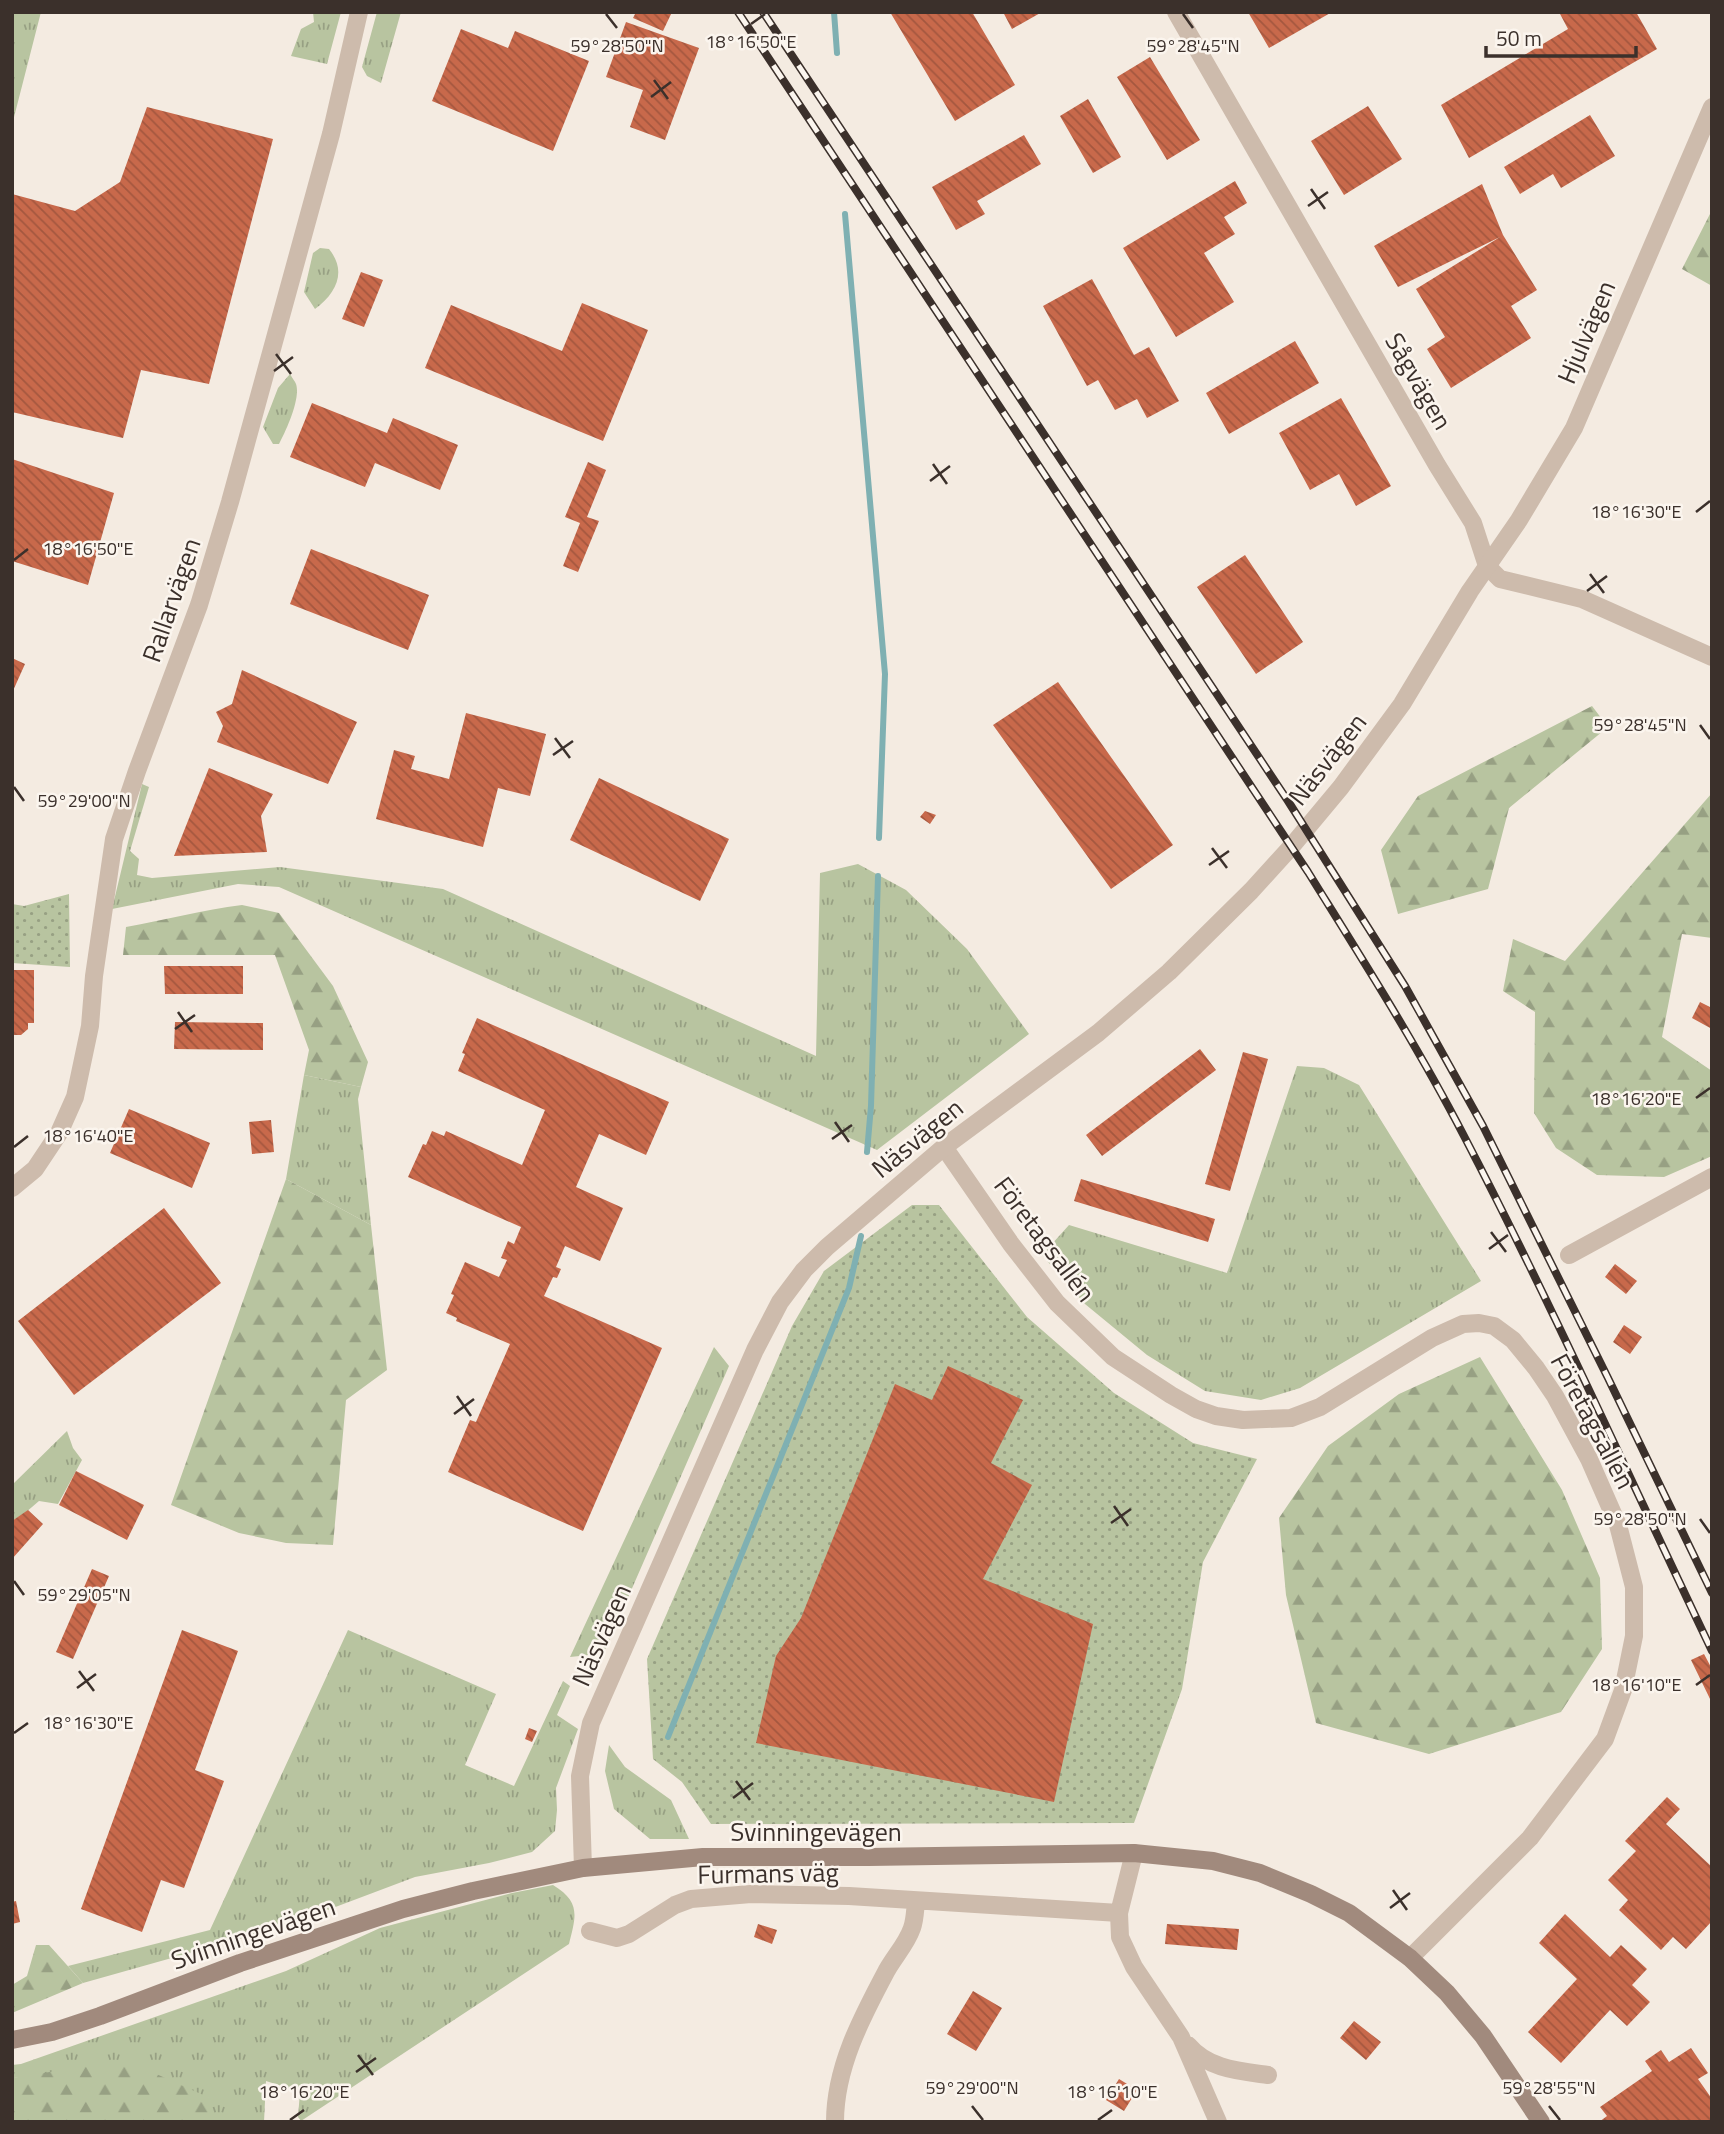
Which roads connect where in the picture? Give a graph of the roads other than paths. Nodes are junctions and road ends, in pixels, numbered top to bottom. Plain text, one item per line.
1 (359, 12) edge
2 (1176, 12) edge
3 (1712, 107) edge
4 (1487, 566) junction
5 (1712, 656) edge
6 (944, 1147) junction
7 (1712, 1177) edge
8 (12, 1188) edge
9 (1569, 1255) dead end
10 (1134, 1853) junction
11 (583, 1868) junction
12 (916, 1902) junction
13 (1119, 1913) junction
14 (590, 1931) dead end
15 (1410, 1958) junction
16 (1181, 2037) junction
17 (12, 2040) edge
18 (1268, 2075) dead end
19 (835, 2122) edge
20 (1218, 2122) edge
21 (1541, 2122) edge

1 - 8 street, Rallarvägen
2 - 4 street, Sågvägen
3 - 4 street, Hjulvägen
4 - 5 street
4 - 6 street, Näsvägen
6 - 11 street, Näsvägen
6 - 15 street, Företagsallén
7 - 9 street
10 - 11 main road, Svinningevägen
10 - 13 street
10 - 15 main road, Svinningevägen
11 - 17 main road, Svinningevägen
12 - 13 street, Furmans väg
12 - 14 street, Furmans väg
12 - 19 street
13 - 16 street
15 - 21 main road, Svinningevägen
16 - 18 street
16 - 20 street

